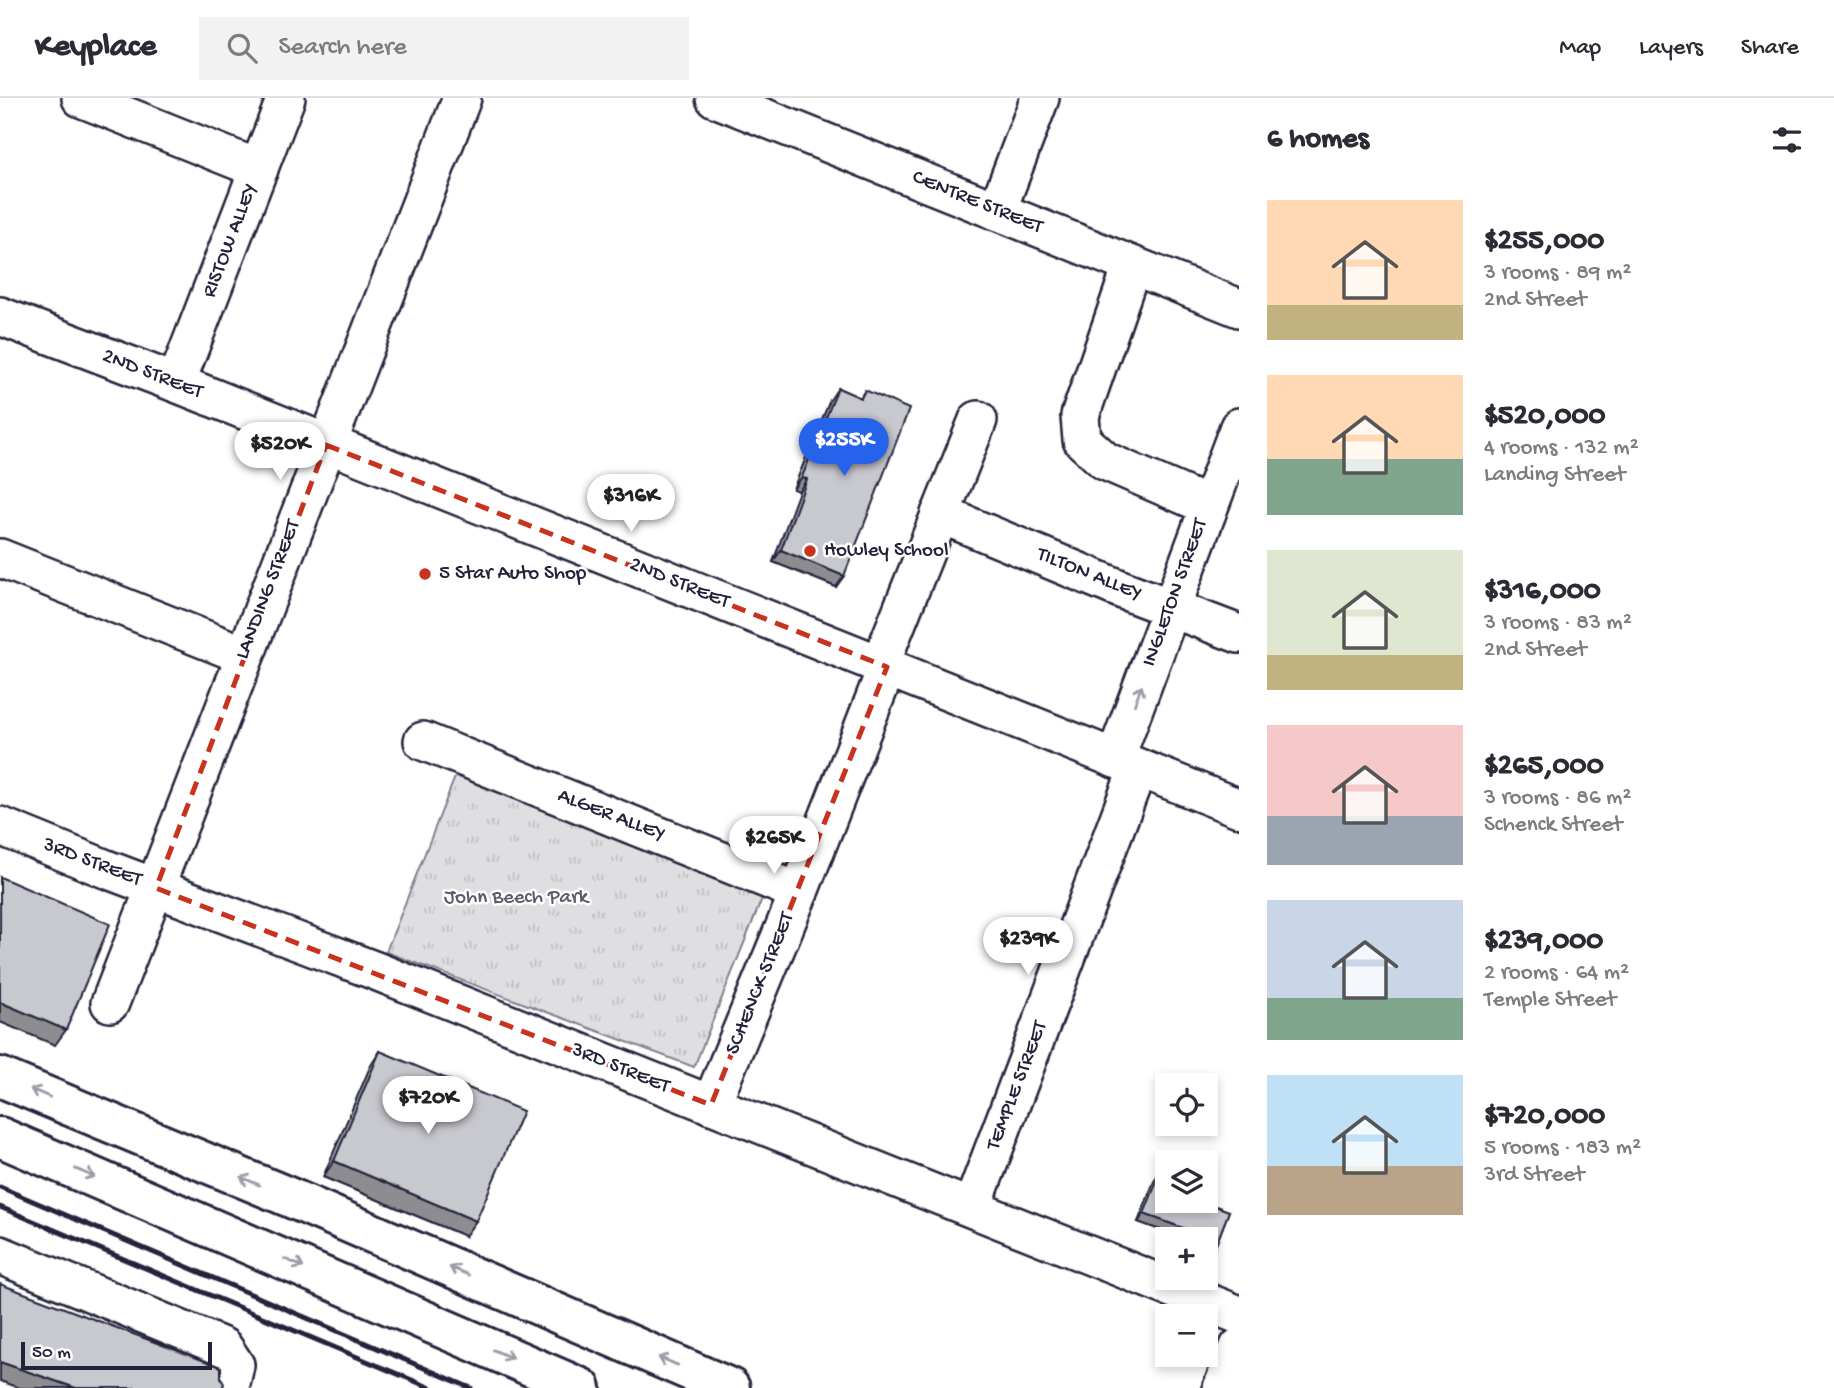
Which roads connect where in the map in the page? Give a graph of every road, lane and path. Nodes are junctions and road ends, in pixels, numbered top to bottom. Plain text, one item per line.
1 (81, 98) edge
2 (286, 98) edge
3 (462, 98) edge
4 (715, 98) edge
5 (1040, 98) edge
6 (259, 169) junction
7 (997, 211) junction
8 (1132, 266) junction
9 (1239, 309) edge
10 (0, 316) edge
11 (176, 383) junction
12 (978, 421) dead end
13 (1239, 427) edge
14 (326, 445) junction
15 (1209, 506) junction
16 (940, 514) junction
17 (0, 558) edge
18 (1170, 608) junction
19 (1239, 634) edge
20 (244, 654) junction
21 (884, 666) junction
22 (423, 741) dead end
23 (1127, 764) junction
24 (1239, 808) edge
25 (0, 826) edge
26 (156, 888) junction
27 (799, 892) junction
28 (110, 1003) dead end
29 (0, 1077) edge
30 (711, 1105) junction
31 (0, 1137) edge
32 (972, 1207) junction
33 (0, 1255) edge
34 (1239, 1315) edge
35 (1239, 1347) edge
36 (230, 1388) edge
37 (582, 1388) edge
38 (730, 1388) edge
39 (1222, 1388) edge

1 - 6 street
2 - 6 street, RISTOW ALLEY
3 - 14 street, LANDING STREET
4 - 7 street, CENTRE STREET
5 - 7 street
6 - 11 street, RISTOW ALLEY
7 - 8 street, CENTRE STREET
8 - 9 street, CENTRE STREET
8 - 15 street
10 - 11 street, 2ND STREET
11 - 14 street, 2ND STREET
12 - 16 street, SCHENCK STREET
13 - 15 street, INGLETON STREET
14 - 20 street, LANDING STREET
14 - 21 street, 2ND STREET
15 - 18 street, INGLETON STREET
16 - 18 street, TILTON ALLEY
16 - 21 street, SCHENCK STREET
17 - 20 street
18 - 19 street, TILTON ALLEY
23 -> 18 street, INGLETON STREET
20 - 26 street, LANDING STREET
21 - 23 street, 2ND STREET
21 - 27 street, SCHENCK STREET
22 - 27 street, ALGER ALLEY
23 - 24 street, 2ND STREET
23 - 32 street, TEMPLE STREET
25 - 26 street, 3RD STREET
26 - 28 street, LANDING STREET
26 - 30 street, 3RD STREET
27 - 30 street, SCHENCK STREET
38 -> 29 highway
30 - 32 street, 3RD STREET
31 -> 37 highway
32 - 34 street, 3RD STREET
33 - 36 street
35 - 39 street

